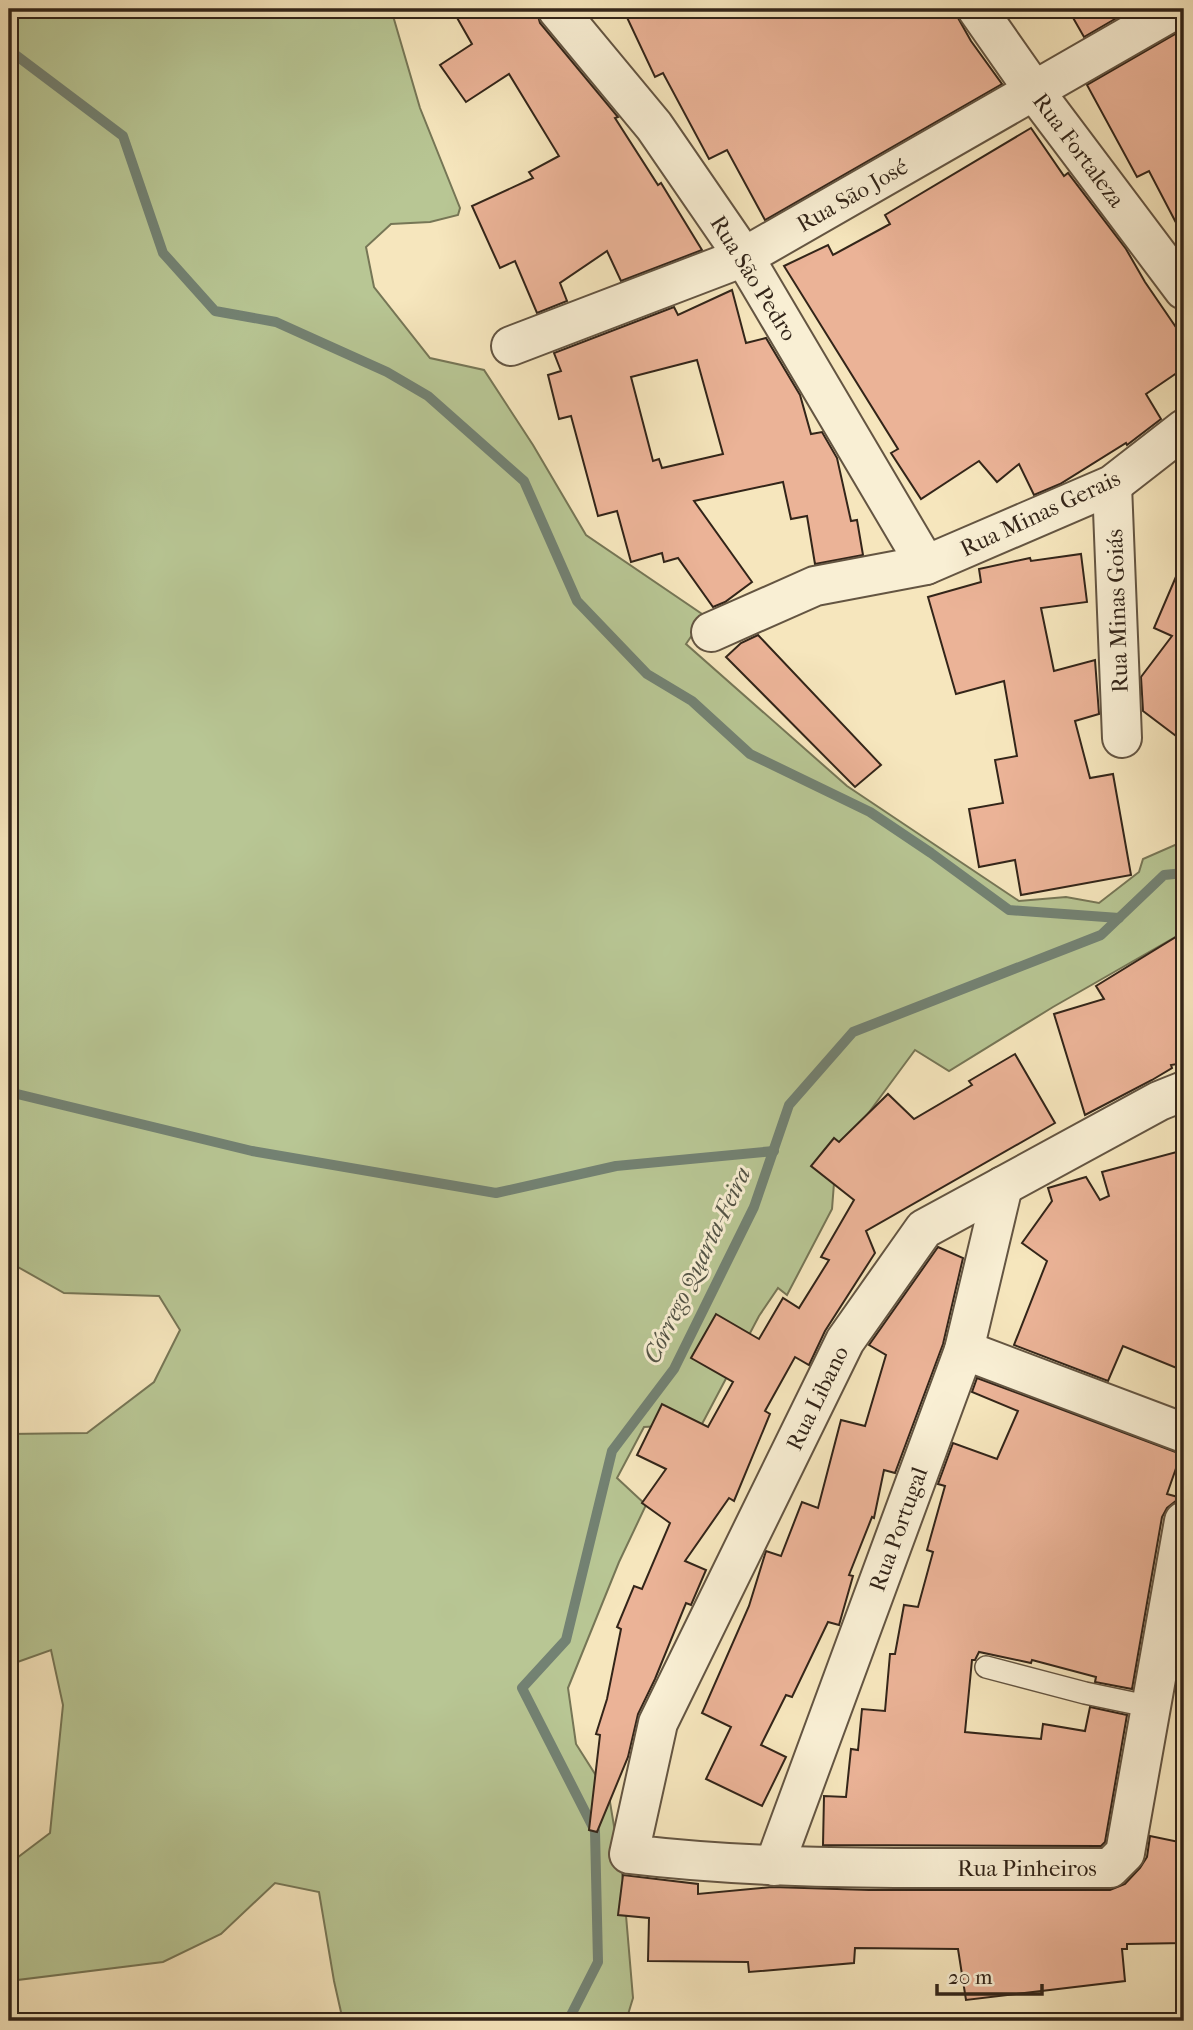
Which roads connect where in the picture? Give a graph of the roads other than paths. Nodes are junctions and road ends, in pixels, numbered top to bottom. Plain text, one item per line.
1 (556, 9) edge
2 (977, 9) edge
3 (1176, 9) edge
4 (1035, 92) junction
5 (744, 257) junction
6 (1184, 290) edge
7 (511, 346) dead end
8 (1184, 429) edge
9 (1112, 485) junction
10 (926, 565) junction
11 (711, 632) dead end
12 (1122, 738) dead end
13 (1184, 1091) edge
14 (1003, 1186) junction
15 (964, 1350) junction
16 (1184, 1433) edge
17 (1184, 1521) edge
18 (986, 1667) dead end
19 (1152, 1707) junction
20 (629, 1854) joint
21 (774, 1866) junction

1 - 5 street, Rua São Pedro
2 - 4 street, Rua Fortaleza
3 - 4 street, Rua São José
4 - 5 street, Rua São José
4 - 6 street, Rua Fortaleza
5 - 7 street, Rua São José
5 - 10 street, Rua São Pedro
8 - 9 street, Rua Minas Gerais
9 - 10 street, Rua Minas Gerais
9 - 12 street, Rua Minas Goiás
10 - 11 street, Rua Minas Gerais
13 - 14 street, Rua Libano
14 - 15 street, Rua Portugal
14 - 20 street, Rua Libano
15 - 16 street
15 - 21 street, Rua Portugal
17 - 19 street, Rua Pinheiros
18 - 19 lane
19 - 21 street, Rua Pinheiros
20 - 21 street, Rua Pinheiros

